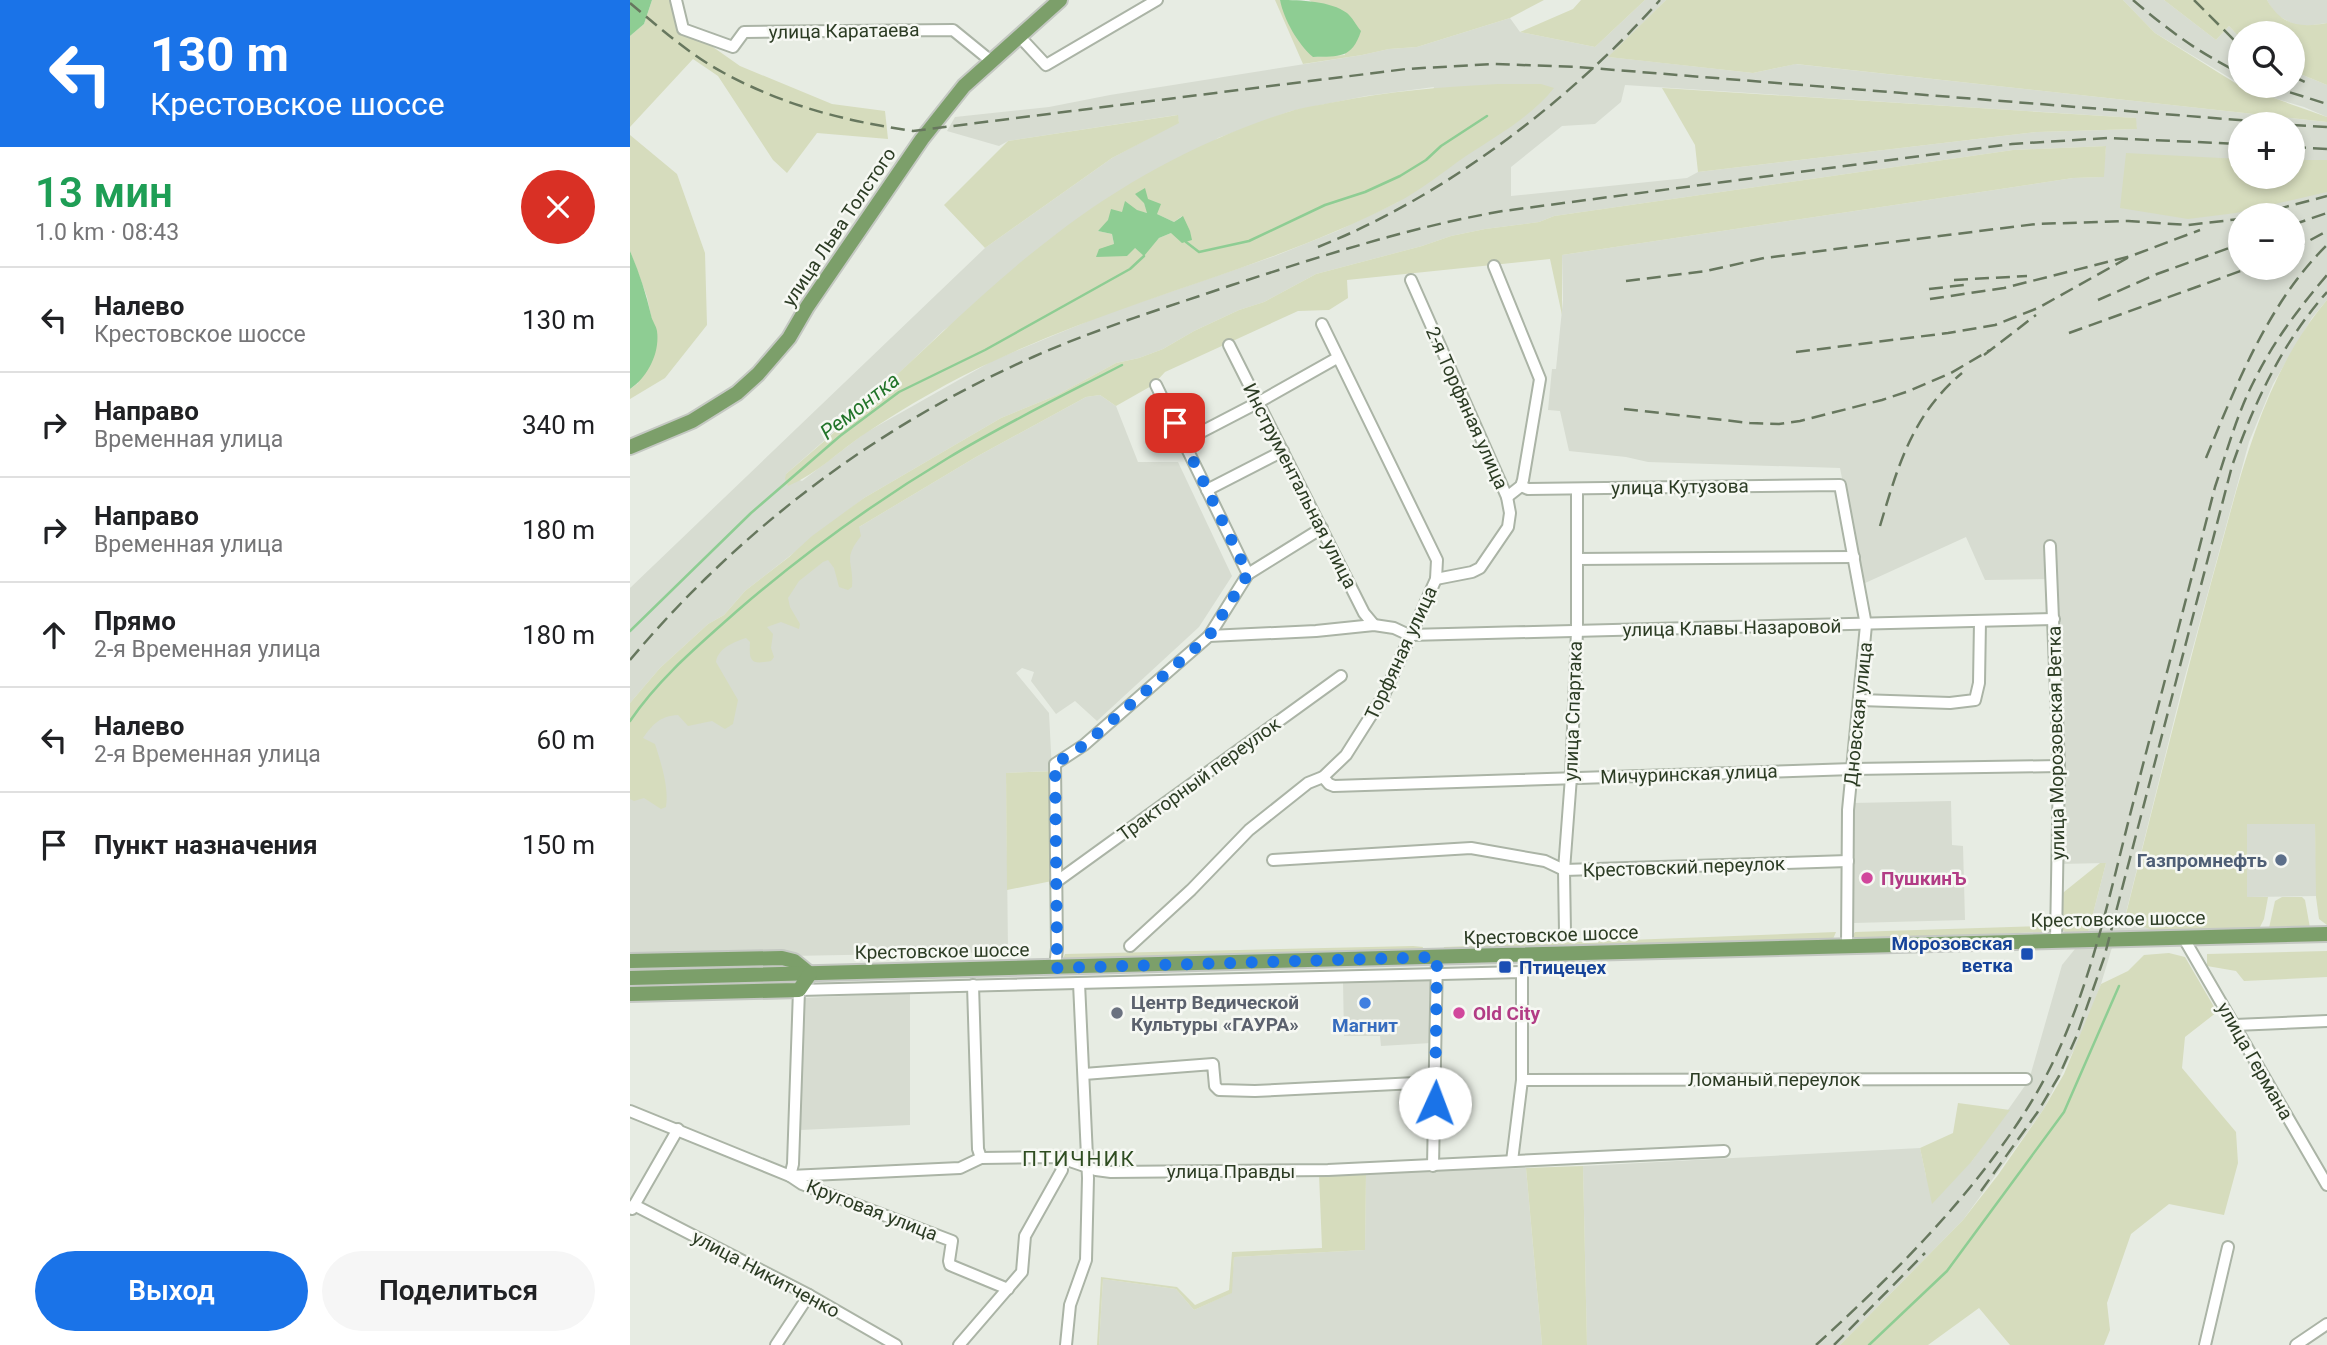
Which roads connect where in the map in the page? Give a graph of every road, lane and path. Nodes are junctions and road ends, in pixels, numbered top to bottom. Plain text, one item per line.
1 (676, 0) edge
2 (1060, 0) edge
3 (1157, 0) edge
4 (1019, 36) junction
5 (990, 61) junction
6 (1494, 266) dead end
7 (1411, 280) dead end
8 (1322, 324) dead end
9 (1229, 345) dead end
10 (1337, 358) junction
11 (1156, 385) dead end
12 (1259, 402) junction
13 (1184, 441) junction
14 (630, 447) edge
15 (1283, 450) junction
16 (1840, 485) joint
17 (1521, 486) junction
18 (1577, 489) junction
19 (1208, 490) junction
20 (1507, 497) junction
21 (1322, 528) junction
22 (2050, 546) dead end
23 (1854, 557) junction
24 (1577, 559) junction
25 (1248, 574) junction
26 (1436, 579) junction
27 (2054, 619) junction
28 (1980, 621) junction
29 (1374, 625) junction
30 (1866, 625) junction
31 (1577, 631) junction
32 (1409, 635) junction
33 (1209, 636) junction
34 (1341, 676) dead end
35 (1860, 700) junction
36 (2059, 766) junction
37 (1853, 769) junction
38 (1323, 777) junction
39 (1571, 777) junction
40 (1273, 860) dead end
41 (1848, 861) junction
42 (1564, 870) junction
43 (1056, 882) junction
44 (1565, 933) dead end
45 (2327, 934) edge
46 (2183, 937) junction
47 (2056, 940) junction
48 (1847, 945) junction
49 (1130, 946) dead end
50 (1437, 957) junction
51 (630, 961) edge
52 (1055, 968) junction
53 (810, 974) junction
54 (1438, 975) junction
55 (630, 978) edge
56 (1079, 983) junction
57 (973, 985) junction
58 (799, 990) junction
59 (630, 994) edge
60 (2327, 1021) edge
61 (2235, 1025) junction
62 (1084, 1073) junction
63 (2026, 1079) dead end
64 (1522, 1080) junction
65 (1436, 1082) junction
66 (630, 1111) edge
67 (678, 1129) junction
68 (1724, 1151) dead end
69 (1058, 1157) junction
70 (981, 1158) junction
71 (1512, 1161) junction
72 (1086, 1165) junction
73 (1433, 1166) junction
74 (790, 1176) junction
75 (2327, 1185) edge
76 (632, 1208) edge
77 (2228, 1247) dead end
78 (1008, 1289) junction
79 (809, 1295) junction
80 (2327, 1324) edge
81 (776, 1345) edge
82 (896, 1345) edge
83 (959, 1345) edge
84 (1066, 1345) edge
85 (2205, 1345) edge
86 (2296, 1345) edge

1 - 5 street, улица Каратаева
2 - 4 main road, улица Льва Толстого
3 - 4 street
4 - 5 main road, улица Льва Толстого
5 - 14 main road, улица Льва Толстого
6 - 17 street
7 - 20 street, 2-я Торфяная улица
8 - 10 street, Торфяная улица
9 - 12 street, Инструментальная улица
10 - 12 street
10 - 26 street, Торфяная улица
11 - 13 street
12 - 13 street
12 - 15 street, Инструментальная улица
13 - 19 street
15 - 19 street
15 - 21 street, Инструментальная улица
16 - 18 street, улица Кутузова
16 - 23 street, Дновская улица
17 - 18 street, улица Кутузова
17 - 20 street
18 - 24 street, улица Спартака
19 - 25 street
20 - 26 street, 2-я Торфяная улица
21 - 25 street
21 - 29 street, Инструментальная улица
22 - 27 street, улица Морозовская Ветка
23 - 24 street
23 - 30 street, Дновская улица
24 - 31 street, улица Спартака
25 - 33 street
26 - 32 street, Торфяная улица
27 - 28 street, улица Клавы Назаровой
27 - 36 street, улица Морозовская Ветка
28 - 30 street, улица Клавы Назаровой
28 - 35 street
29 - 32 street, улица Клавы Назаровой
29 - 33 street
30 - 31 street, улица Клавы Назаровой
30 - 35 street, Дновская улица
31 - 32 street, улица Клавы Назаровой
31 - 39 street, улица Спартака
32 - 38 street, Торфяная улица
33 - 43 street
34 - 43 street, Тракторный переулок
35 - 37 street, Дновская улица
36 - 37 street, Мичуринская улица
36 - 47 street, улица Морозовская Ветка
37 - 39 street, Мичуринская улица
37 - 41 street, Дновская улица
38 - 39 street, Мичуринская улица
38 - 49 street, Торфяная улица
39 - 42 street, улица Спартака
40 - 42 street, Крестовский переулок
41 - 42 street, Крестовский переулок
41 - 48 street, Дновская улица
42 - 44 street, улица Спартака
43 - 52 street
45 - 46 main road, Крестовское шоссе
46 - 47 main road, Крестовское шоссе
46 - 61 street, улица Германа
47 - 48 main road, Крестовское шоссе
48 - 50 main road, Крестовское шоссе
50 - 52 main road, Крестовское шоссе
50 - 54 street
51 - 53 main road
52 - 53 main road, Крестовское шоссе
53 - 55 main road, Крестовское шоссе
53 - 58 main road
54 - 56 street
54 - 64 street
54 - 65 street
56 - 57 street
56 - 62 street
57 - 58 street
57 - 70 street
58 - 59 main road
58 - 74 street
60 - 61 street
61 - 75 street, улица Германа
62 - 65 street
62 - 72 street
63 - 64 street, Ломаный переулок
64 - 71 street
65 - 73 street
66 - 67 street, улица Правды
67 - 74 street, улица Правды
67 - 76 street
68 - 71 street, улица Правды
69 - 70 street, улица Правды
69 - 72 street, улица Правды
69 - 78 street
70 - 74 street, улица Правды
71 - 73 street, улица Правды
72 - 73 street, улица Правды
72 - 84 street
74 - 78 street, Круговая улица
76 - 79 street, улица Никитченко
77 - 85 street
78 - 83 street
79 - 81 street
79 - 82 street, улица Никитченко
80 - 86 street

